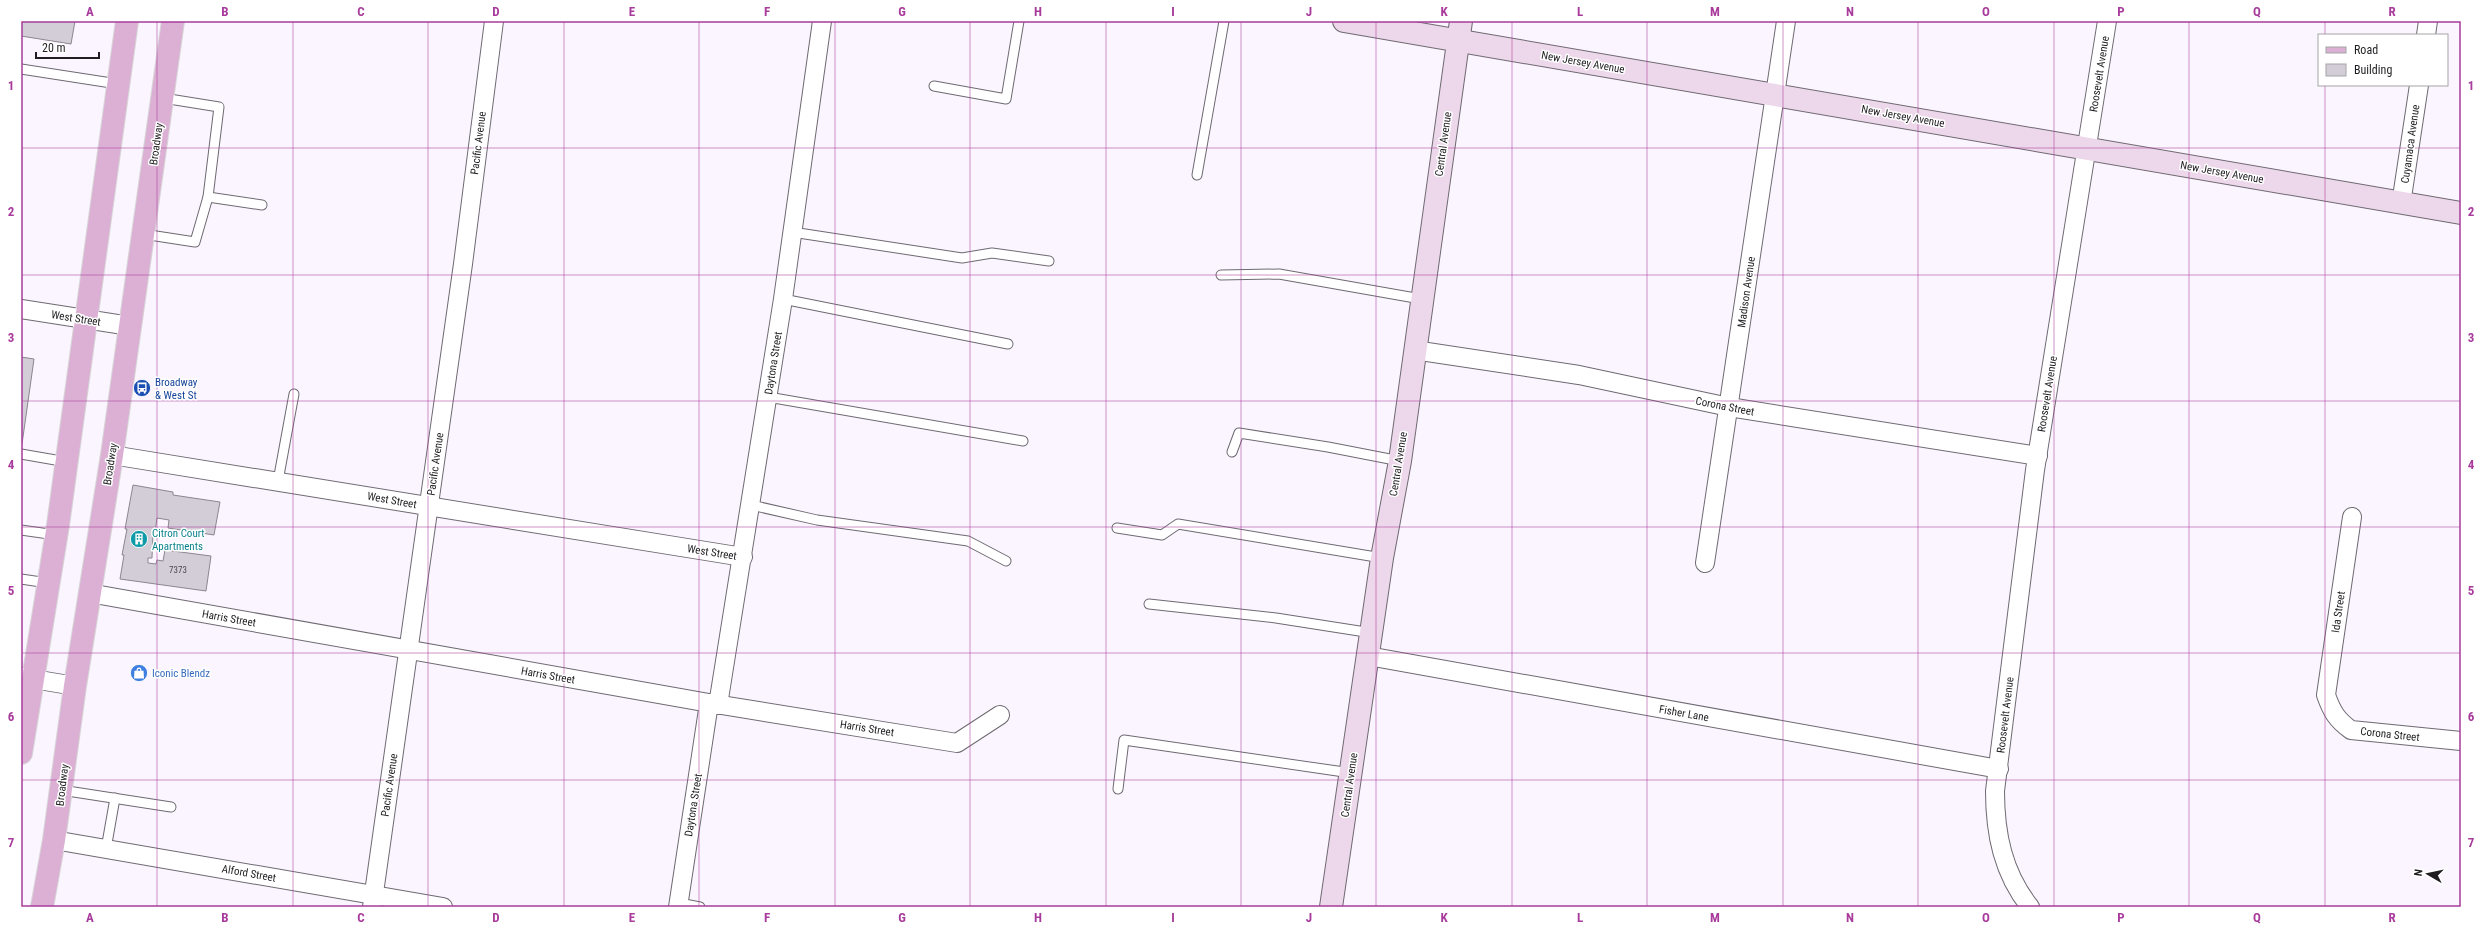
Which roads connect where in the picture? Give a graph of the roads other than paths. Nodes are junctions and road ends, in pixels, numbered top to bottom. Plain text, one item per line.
1 (127, 21) edge
2 (173, 21) edge
3 (494, 21) edge
4 (822, 21) edge
5 (1019, 21) edge
6 (1224, 21) edge
7 (1344, 21) edge
8 (1786, 21) edge
9 (2107, 21) edge
10 (2428, 21) edge
11 (1459, 31) edge
12 (2426, 34) edge
13 (21, 69) edge
14 (118, 84) junction
15 (934, 86) dead end
16 (2419, 86) edge
17 (1775, 95) junction
18 (163, 98) junction
19 (2087, 147) junction
20 (1197, 175) dead end
21 (208, 197) junction
22 (2401, 204) junction
23 (262, 205) dead end
24 (2461, 213) edge
25 (792, 232) junction
26 (143, 234) junction
27 (1049, 261) dead end
28 (1221, 275) dead end
29 (783, 299) junction
30 (1421, 299) junction
31 (21, 309) edge
32 (86, 319) junction
33 (130, 326) junction
34 (1008, 344) dead end
35 (1414, 350) junction
36 (294, 394) dead end
37 (768, 397) junction
38 (1729, 407) junction
39 (1023, 441) dead end
40 (1232, 452) dead end
41 (21, 454) edge
42 (112, 455) junction
43 (2038, 456) junction
44 (1400, 461) junction
45 (67, 462) junction
46 (278, 481) junction
47 (751, 505) junction
48 (429, 506) junction
49 (2352, 517) dead end
50 (1117, 528) dead end
51 (21, 530) edge
52 (56, 536) junction
53 (743, 557) junction
54 (1382, 558) junction
55 (1006, 561) dead end
56 (1705, 563) dead end
57 (21, 579) edge
58 (48, 584) junction
59 (89, 593) junction
60 (1149, 604) dead end
61 (1372, 633) junction
62 (408, 651) junction
63 (1368, 656) junction
64 (26, 678) edge
65 (75, 686) junction
66 (713, 704) junction
67 (2330, 707) joint
68 (1000, 715) dead end
69 (2461, 741) edge
70 (21, 753) edge
71 (1999, 769) junction
72 (1351, 773) junction
73 (1118, 789) dead end
74 (61, 790) junction
75 (115, 798) junction
76 (171, 807) dead end
77 (54, 840) junction
78 (106, 849) junction
79 (373, 901) edge
80 (678, 905) edge
81 (42, 907) edge
82 (443, 907) edge
83 (700, 907) edge
84 (1331, 907) edge
85 (2030, 907) edge

1 - 14 main road
2 - 18 main road, Broadway
3 - 48 street, Pacific Avenue
4 - 25 street, Daytona Street
5 - 15 lane
6 - 20 lane
7 - 11 street, New Jersey Avenue
8 - 17 street, Madison Avenue
9 - 19 street, Roosevelt Avenue
10 - 12 street
11 - 17 street, New Jersey Avenue
11 - 30 street, Central Avenue
13 - 14 lane
14 - 32 main road
16 - 22 street, Cuyamaca Avenue
17 - 19 street, New Jersey Avenue
17 - 38 street, Madison Avenue
18 - 21 lane
18 - 26 main road, Broadway
19 - 22 street, New Jersey Avenue
19 - 43 street, Roosevelt Avenue
21 - 23 lane
21 - 26 lane
22 - 24 street, New Jersey Avenue
25 - 27 lane
25 - 29 street, Daytona Street
26 - 33 main road, Broadway
28 - 30 lane
29 - 34 lane
29 - 37 street, Daytona Street
30 - 35 street, Central Avenue
31 - 32 street, West Street
32 - 33 street, West Street
32 - 45 main road
33 - 42 main road, Broadway
35 - 38 street, Corona Street
35 - 44 street, Central Avenue
36 - 46 lane
37 - 39 lane
37 - 47 street, Daytona Street
38 - 43 street, Corona Street
38 - 56 street, Madison Avenue
40 - 44 lane
41 - 45 lane
42 - 46 street, West Street
42 - 59 main road, Broadway
43 - 71 street, Roosevelt Avenue
44 - 54 street, Central Avenue
45 - 52 main road
46 - 48 street, West Street
47 - 53 street, Daytona Street
47 - 55 lane
48 - 53 street, West Street
48 - 62 street, Pacific Avenue
49 - 67 street, Ida Street
50 - 54 lane
51 - 52 lane
52 - 58 main road
53 - 66 street, Daytona Street
54 - 61 street, Central Avenue
57 - 58 lane
58 - 64 main road
59 - 62 street, Harris Street
59 - 65 main road, Broadway
60 - 61 lane
61 - 63 street, Central Avenue
62 - 66 street, Harris Street
62 - 79 street, Pacific Avenue
63 - 71 street, Fisher Lane
63 - 72 street, Central Avenue
64 - 65 street
64 - 70 main road
65 - 74 main road, Broadway
66 - 68 street, Harris Street
66 - 80 street, Daytona Street
67 - 69 street, Corona Street
71 - 85 street, Roosevelt Avenue
72 - 73 lane
72 - 84 street, Central Avenue
74 - 75 lane
74 - 77 main road, Broadway
75 - 76 lane
75 - 78 lane
77 - 78 street, Alford Street
77 - 81 main road, Broadway
78 - 79 street, Alford Street
79 - 82 street, Alford Street
80 - 83 lane

